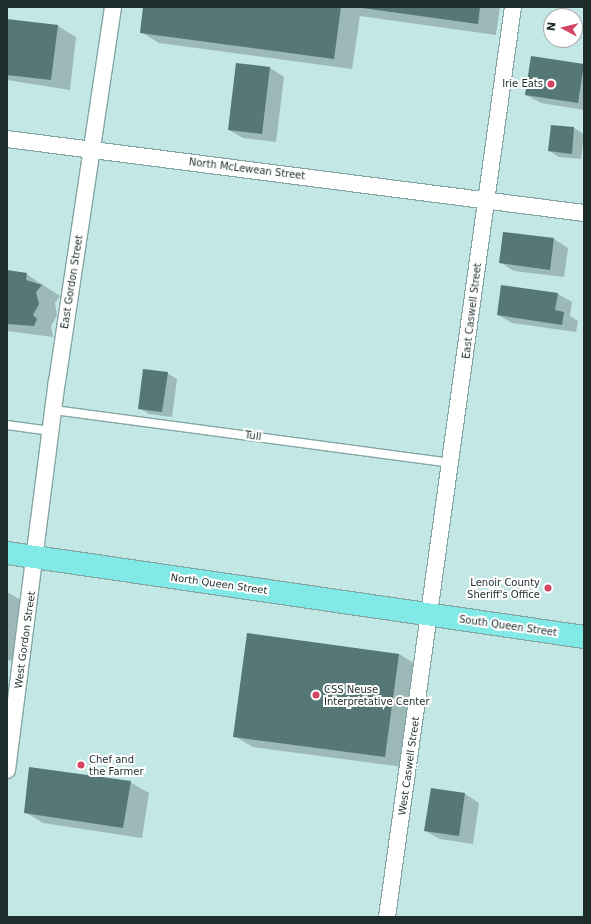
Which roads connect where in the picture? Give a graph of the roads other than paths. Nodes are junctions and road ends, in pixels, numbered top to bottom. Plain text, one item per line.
1 (113, 7) edge
2 (513, 7) edge
3 (7, 139) edge
4 (92, 150) junction
5 (486, 198) junction
6 (584, 213) edge
7 (54, 410) junction
8 (7, 425) edge
9 (51, 431) junction
10 (452, 463) junction
11 (7, 554) edge
12 (36, 558) junction
13 (431, 614) junction
14 (584, 637) edge
15 (7, 770) edge
16 (387, 917) edge

1 - 4 street, East Gordon Street
2 - 5 street, East Caswell Street
3 - 4 street, North McLewean Street
4 - 5 street, North McLewean Street
4 - 7 street, East Gordon Street
5 - 6 street, North McLewean Street
5 - 10 street, East Caswell Street
7 - 9 street, East Gordon Street
7 - 10 lane, Tull
8 - 9 lane
9 - 12 street, East Gordon Street
10 - 13 street, East Caswell Street
11 - 12 main road, North Queen Street
12 - 13 main road, North Queen Street
12 - 15 street, West Gordon Street
13 - 14 main road, South Queen Street
13 - 16 street, West Caswell Street

